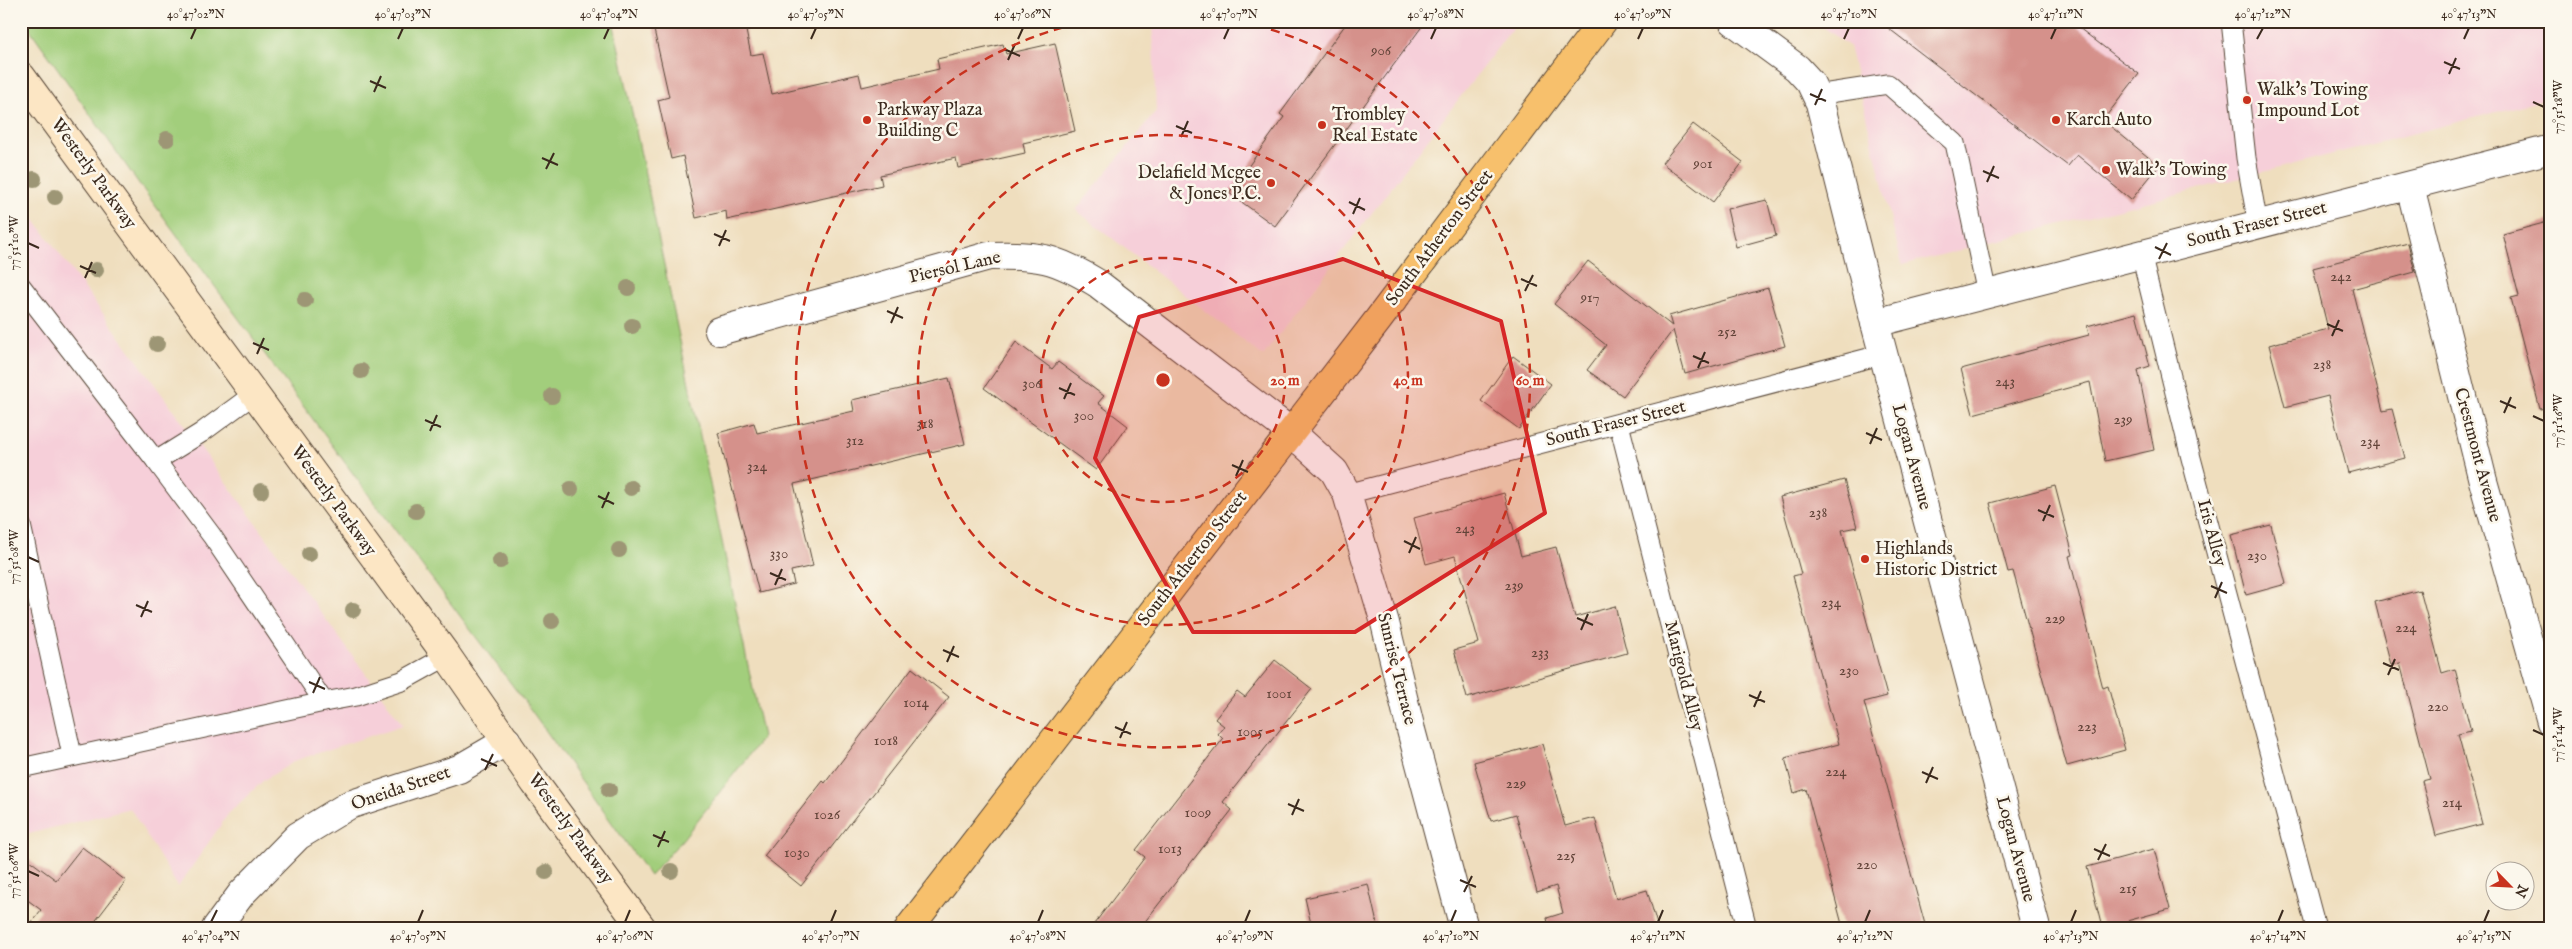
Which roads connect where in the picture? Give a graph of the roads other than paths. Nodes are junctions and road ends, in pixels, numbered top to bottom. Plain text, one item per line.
1 (1603, 21) edge
2 (1733, 21) edge
3 (2232, 21) edge
4 (26, 91) edge
5 (1816, 95) junction
6 (2551, 149) edge
7 (2410, 186) junction
8 (2258, 225) junction
9 (2141, 254) junction
10 (21, 286) edge
11 (1987, 294) junction
12 (1875, 323) junction
13 (719, 331) dead end
14 (1884, 354) junction
15 (254, 394) junction
16 (1619, 424) junction
17 (1291, 432) junction
18 (156, 461) junction
19 (1347, 494) junction
20 (21, 525) edge
21 (447, 656) junction
22 (324, 702) junction
23 (2551, 722) edge
24 (507, 742) junction
25 (72, 755) junction
26 (21, 768) edge
27 (216, 928) edge
28 (642, 928) edge
29 (909, 928) edge
30 (1464, 928) edge
31 (1747, 928) edge
32 (2036, 928) edge
33 (2316, 928) edge

1 - 17 main road, South Atherton Street
2 - 5 street, Logan Avenue
3 - 8 lane
4 - 15 main road, Westerly Parkway
5 - 11 lane
5 - 12 street, Logan Avenue
6 - 7 street, South Fraser Street
7 - 8 street, South Fraser Street
7 - 23 street, Crestmont Avenue
8 - 9 street, South Fraser Street
9 - 11 street, South Fraser Street
9 - 33 lane, Iris Alley
10 - 18 lane
11 - 12 street, South Fraser Street
12 - 14 street, Logan Avenue
13 - 17 street, Piersol Lane
14 - 16 lane, South Fraser Street
14 - 32 street, Logan Avenue
15 - 18 lane
15 - 21 main road, Westerly Parkway
16 - 19 lane, South Fraser Street
16 - 31 lane, Marigold Alley
17 - 19 street, Sunrise Terrace
17 - 29 main road, South Atherton Street
18 - 22 lane
19 - 30 street, Sunrise Terrace
20 - 25 lane
21 - 22 lane
21 - 24 main road, Westerly Parkway
22 - 25 lane
24 - 27 street, Oneida Street
24 - 28 main road, Westerly Parkway
25 - 26 lane

